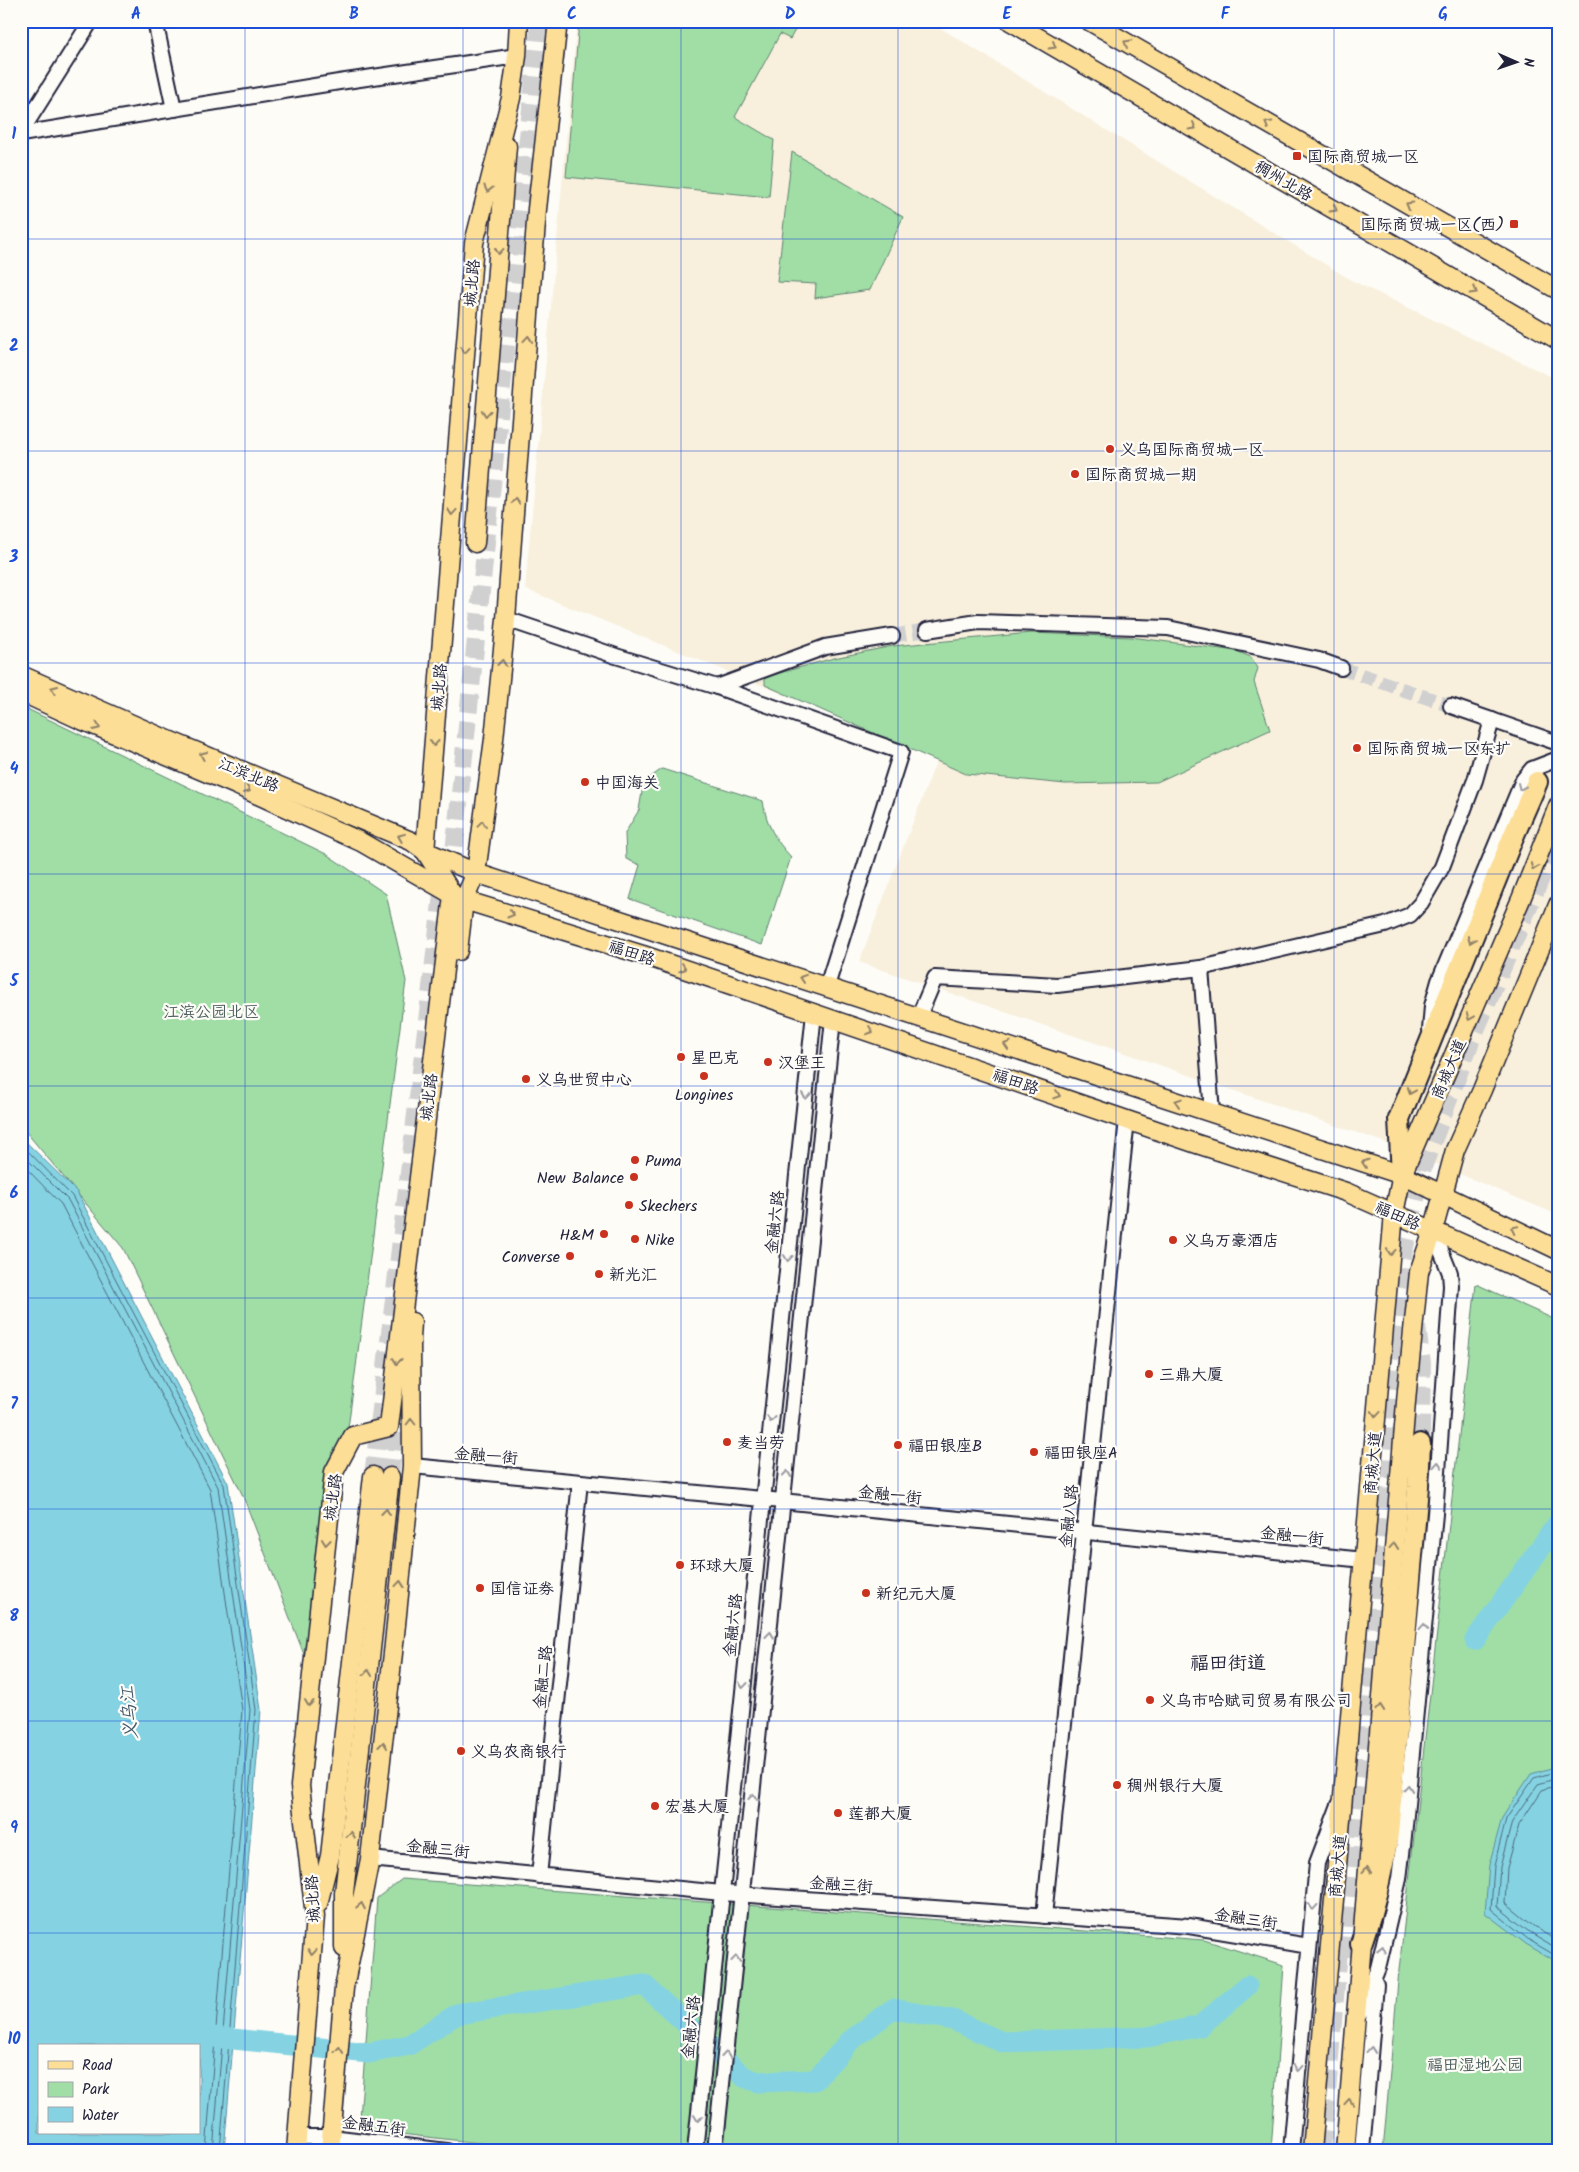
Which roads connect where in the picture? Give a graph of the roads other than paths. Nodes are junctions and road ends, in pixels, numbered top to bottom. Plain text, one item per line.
1 (91, 21) edge
2 (154, 21) edge
3 (519, 21) edge
4 (558, 21) edge
5 (1010, 21) edge
6 (1095, 23) edge
7 (517, 56) junction
8 (511, 98) junction
9 (174, 109) junction
10 (21, 133) edge
11 (1558, 290) edge
12 (1558, 340) edge
13 (475, 543) dead end
14 (506, 620) junction
15 (927, 630) tunnel mouth
16 (892, 636) tunnel mouth
17 (1342, 668) tunnel mouth
18 (21, 675) edge
19 (717, 687) junction
20 (21, 692) edge
21 (1451, 706) tunnel mouth
22 (1492, 720) junction
23 (1558, 744) edge
24 (1558, 759) edge
25 (1538, 782) dead end
26 (1558, 806) edge
27 (425, 851) junction
28 (476, 873) junction
29 (459, 898) junction
30 (1558, 905) edge
31 (1202, 968) junction
32 (827, 986) junction
33 (814, 1013) junction
34 (919, 1016) junction
35 (833, 1019) junction
36 (1428, 1051) junction
37 (1212, 1113) junction
38 (1128, 1119) junction
39 (1402, 1176) junction
40 (1443, 1194) junction
41 (1394, 1213) junction
42 (1433, 1231) junction
43 (1558, 1250) edge
44 (1558, 1286) edge
45 (1420, 1444) tunnel mouth
46 (412, 1466) junction
47 (580, 1482) junction
48 (762, 1499) junction
49 (784, 1501) junction
50 (1084, 1532) junction
51 (1364, 1560) junction
52 (1344, 1793) junction
53 (370, 1859) junction
54 (539, 1876) junction
55 (722, 1893) junction
56 (742, 1894) junction
57 (315, 1916) junction
58 (1044, 1916) junction
59 (1361, 1944) junction
60 (1310, 1946) junction
61 (1378, 1968) junction
62 (344, 1988) junction
63 (1354, 2027) junction
64 (297, 2144) edge
65 (331, 2144) edge
66 (447, 2151) edge
67 (695, 2151) edge
68 (716, 2151) edge
69 (1291, 2151) edge
70 (1312, 2151) edge
71 (1345, 2151) edge
72 (1362, 2151) edge

1 - 10 street
2 - 9 street
3 - 7 main road, 城北路
14 -> 4 main road, 城北路
5 -> 12 main road, 稠州北路
11 -> 6 main road
7 - 8 main road, 城北路
7 - 9 street
8 -> 13 main road
8 -> 27 main road, 城北路
9 - 10 street
14 - 19 street
28 -> 14 main road, 城北路
15 - 17 street
16 - 19 street
27 -> 18 main road, 江滨北路
19 - 32 street
20 -> 29 main road, 江滨北路
21 - 22 street
22 - 23 street
22 - 31 street
24 -> 36 street
25 -> 36 highway
26 -> 39 main road, 商城大道
27 - 28 main road, 江滨北路
27 - 29 main road
28 - 29 main road, 城北路
32 -> 28 main road, 福田路
29 -> 33 main road, 福田路
46 -> 29 main road, 城北路
29 -> 57 main road, 城北路
30 - 40 main road, 商城大道
31 - 34 street
31 - 37 street
32 - 34 main road, 福田路
33 - 35 main road, 福田路
33 -> 48 street, 金融六路
37 -> 34 main road, 福田路
35 -> 38 main road, 福田路
49 -> 35 street
36 -> 39 highway
39 -> 37 main road, 福田路
38 - 41 main road, 福田路
38 - 50 street, 金融八路
39 - 40 main road, 福田路
39 - 41 main road, 商城大道
40 - 42 main road, 商城大道
43 -> 40 main road, 福田路
41 - 42 main road, 福田路
41 -> 51 main road, 商城大道
42 - 44 main road, 福田路
59 -> 42 main road, 商城大道
61 -> 42 street
45 - 59 highway
46 - 47 street, 金融一街
53 -> 46 main road, 城北路
47 - 48 street, 金融一街
47 - 54 street, 金融二路
48 - 49 street, 金融一街
48 -> 55 street, 金融六路
49 - 50 street, 金融一街
56 -> 49 street
50 - 51 street, 金融一街
50 - 58 street, 金融八路
51 - 52 main road, 商城大道
52 -> 60 street
52 - 70 main road, 商城大道
53 - 54 street, 金融三街
62 -> 53 main road, 城北路
54 - 55 street, 金融三街
55 - 56 street, 金融三街
55 -> 67 street, 金融六路
56 - 58 street, 金融三街
68 -> 56 street
62 -> 57 main road
57 -> 64 main road, 城北路
58 - 60 street, 金融三街
59 - 63 main road, 商城大道
60 -> 69 street
61 - 63 street
72 -> 61 street
65 -> 62 main road, 城北路
71 -> 63 main road, 商城大道
64 - 65 street, 金融五街
65 - 66 street, 金融五街

